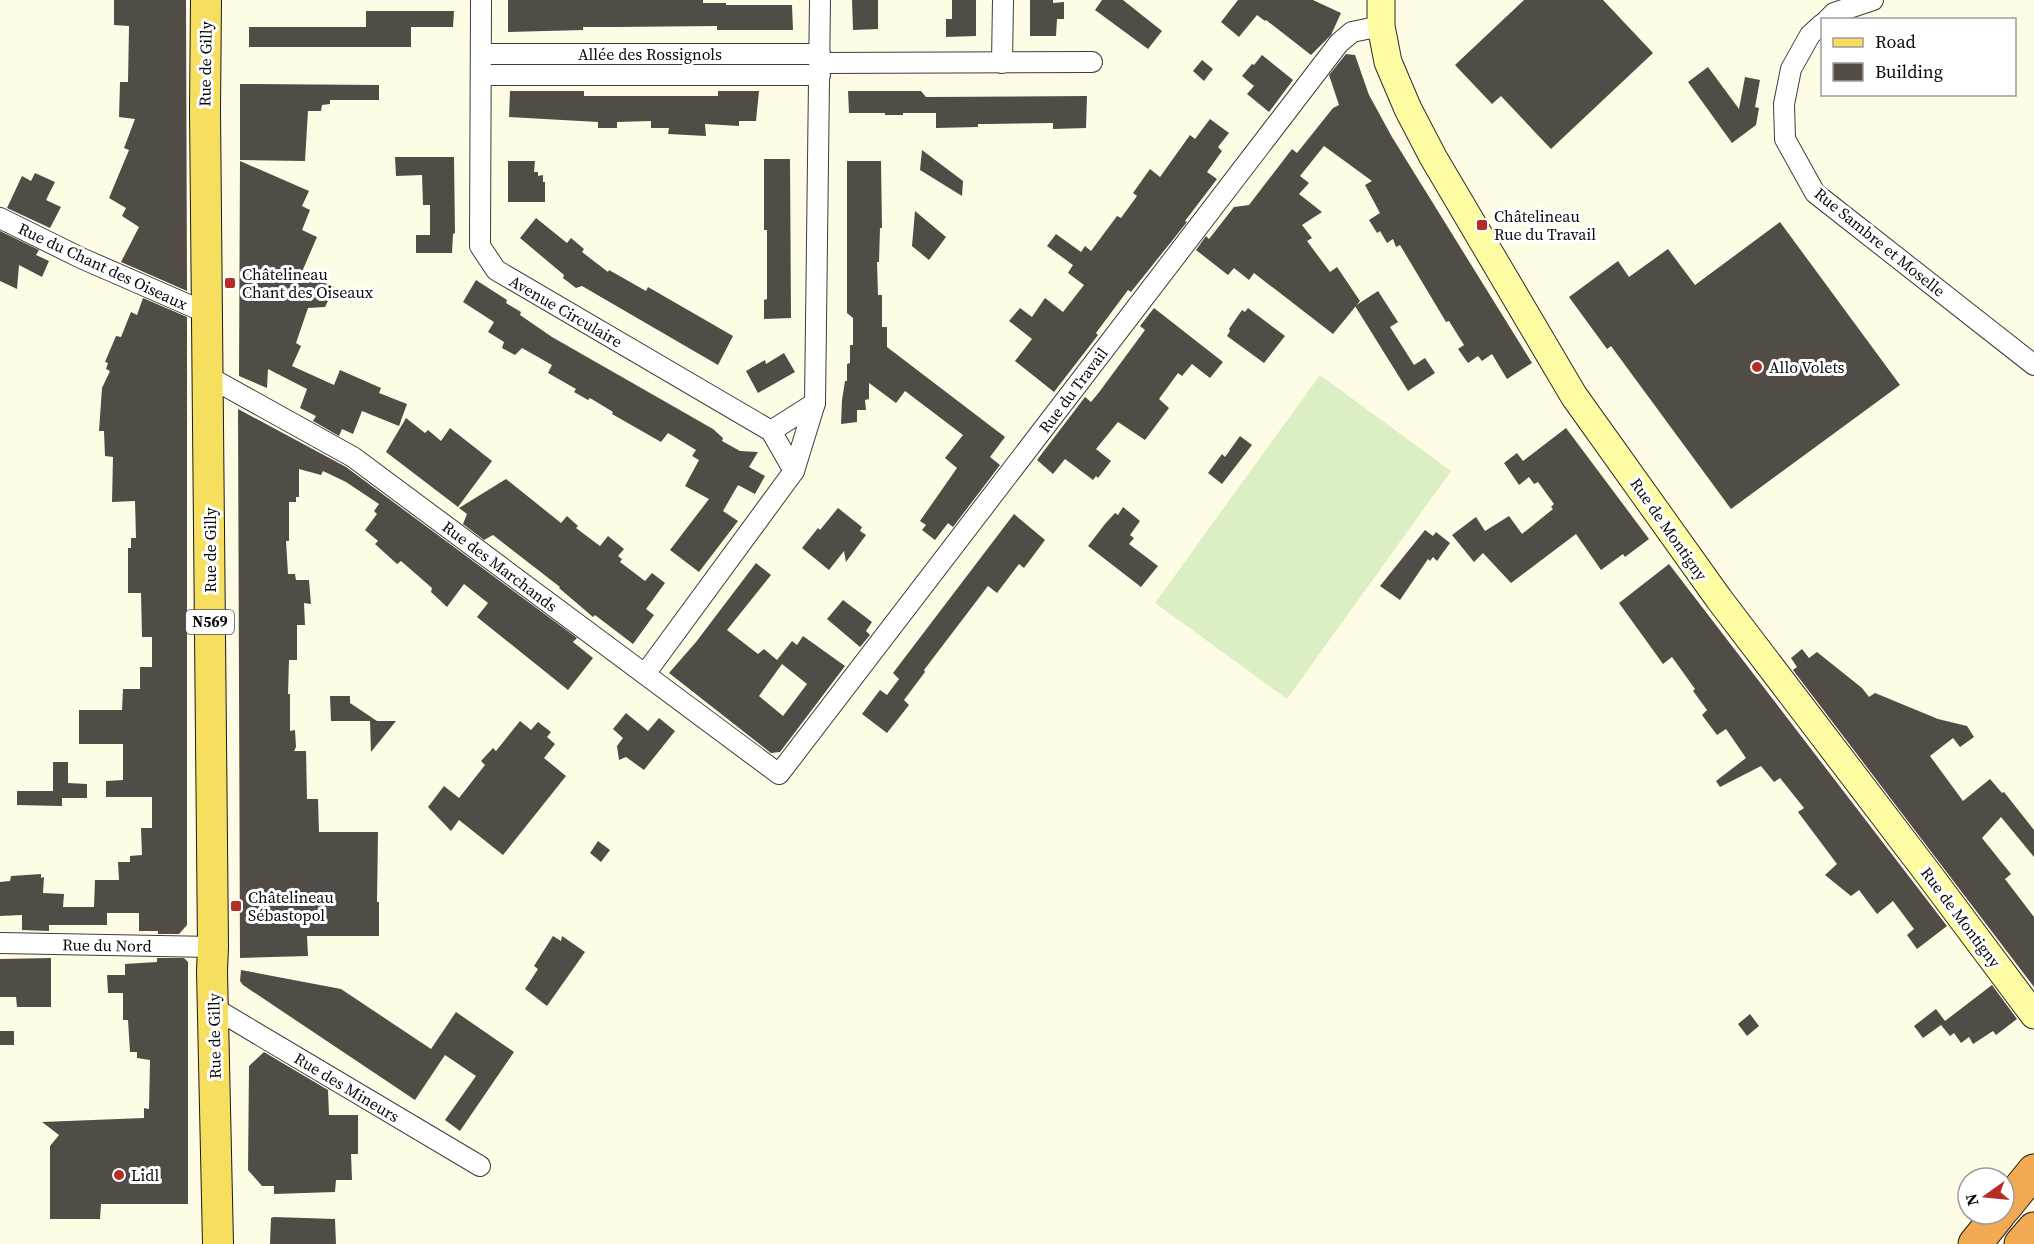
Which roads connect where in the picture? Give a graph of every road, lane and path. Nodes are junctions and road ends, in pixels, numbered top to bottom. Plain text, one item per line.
1 (206, 0) edge
2 (481, 0) edge
3 (820, 0) edge
4 (1003, 0) edge
5 (1873, 0) edge
6 (1381, 13) edge
7 (1829, 18) edge
8 (1821, 25) edge
9 (481, 54) junction
10 (1092, 62) dead end
11 (1002, 63) junction
12 (820, 64) junction
13 (481, 75) junction
14 (0, 218) edge
15 (207, 313) junction
16 (2034, 364) edge
17 (209, 378) junction
18 (815, 403) junction
19 (771, 431) junction
20 (795, 471) junction
21 (645, 674) junction
22 (779, 774) joint
23 (0, 943) edge
24 (213, 947) junction
25 (214, 1008) junction
26 (2034, 1015) edge
27 (480, 1166) dead end
28 (2034, 1171) edge
29 (2016, 1193) edge
30 (1989, 1226) edge
31 (2034, 1229) edge
32 (218, 1244) edge
33 (1975, 1244) edge
34 (2021, 1244) edge

1 - 15 main road, Rue de Gilly / N569
2 - 9 street, Avenue Circulaire
3 - 12 street
4 - 11 street
5 - 7 street
6 - 22 street, Rue du Travail
6 - 26 main road, Rue de Montigny
8 - 16 street, Rue Sambre et Moselle
9 - 12 street, Allée des Rossignols
9 - 13 street, Avenue Circulaire
10 - 11 street, Allée des Rossignols
11 - 12 street, Allée des Rossignols
12 - 13 street, Allée des Rossignols
12 - 18 street
13 - 19 street, Avenue Circulaire
14 - 15 street, Rue du Chant des Oiseaux
15 - 17 main road, Rue de Gilly / N569
17 - 21 street, Rue des Marchands
17 - 24 main road, Rue de Gilly / N569
18 - 19 street
18 - 20 street
19 - 20 street, Avenue Circulaire
20 - 21 street
21 - 22 street, Rue des Marchands
23 - 24 street, Rue du Nord
24 - 25 main road, Rue de Gilly / N569
25 - 27 street, Rue des Mineurs
25 - 32 main road, Rue de Gilly / N569
28 - 29 highway
30 - 33 highway
31 - 34 highway

